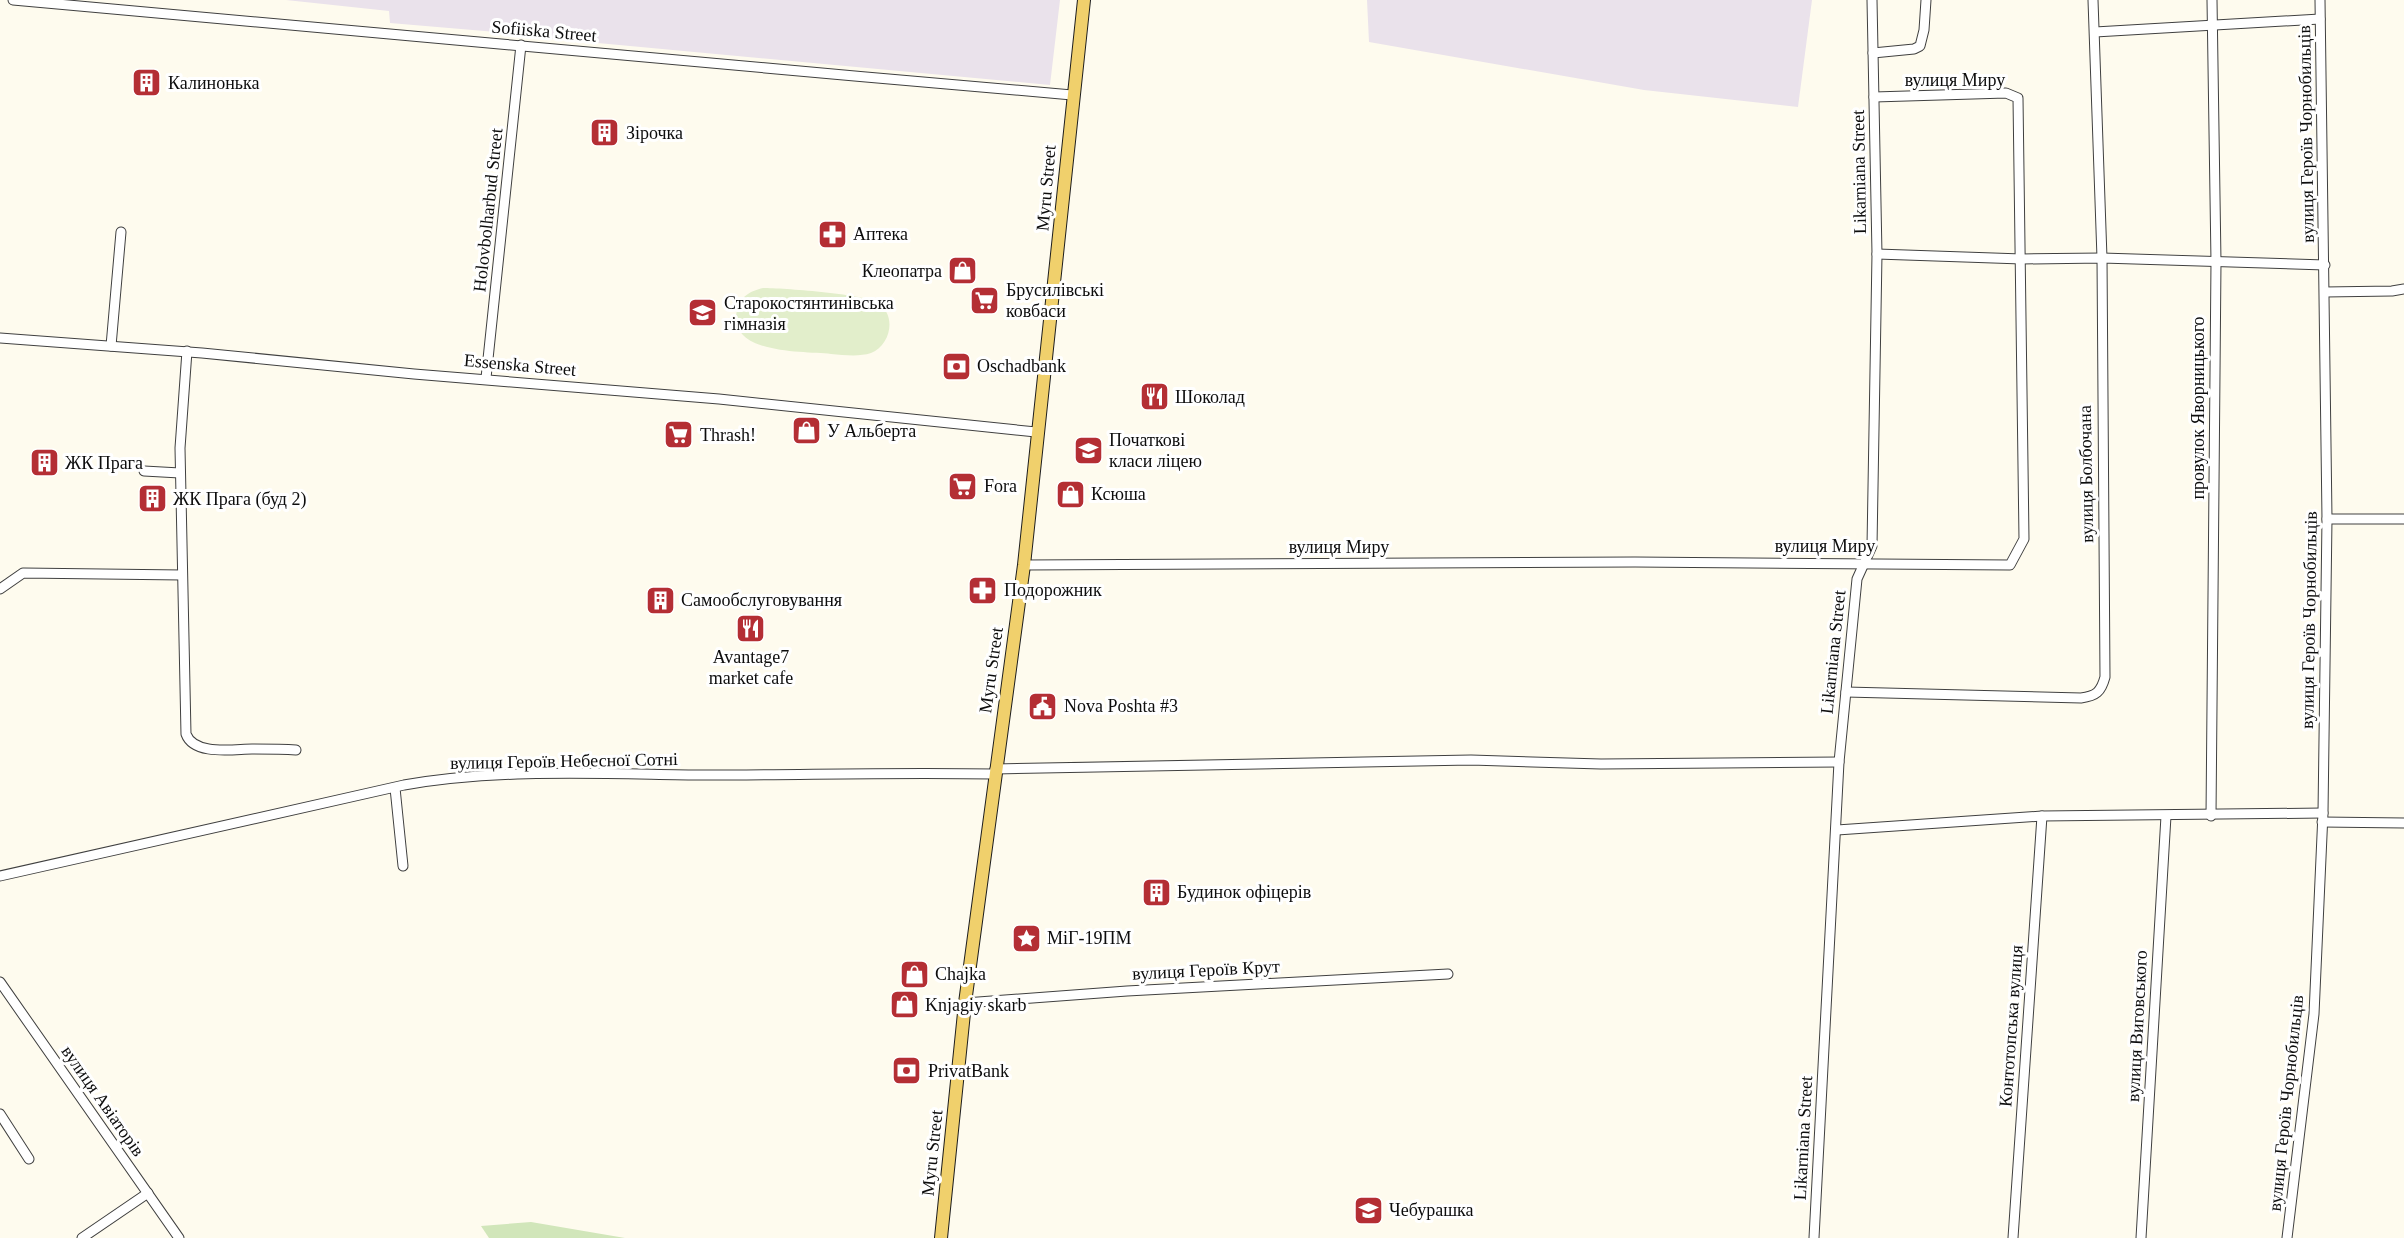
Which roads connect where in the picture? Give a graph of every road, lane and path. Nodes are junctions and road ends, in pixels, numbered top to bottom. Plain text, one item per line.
1 (13, 0) edge
2 (1084, 0) edge
3 (1872, 0) edge
4 (1926, 0) edge
5 (2093, 0) edge
6 (2212, 0) edge
7 (2320, 0) edge
8 (2320, 19) junction
9 (2212, 24) junction
10 (2095, 32) junction
11 (521, 45) junction
12 (1873, 53) junction
13 (1072, 95) junction
14 (1874, 97) junction
15 (121, 232) dead end
16 (1877, 254) junction
17 (2102, 258) junction
18 (2022, 259) junction
19 (2216, 262) junction
20 (2325, 265) junction
21 (2404, 288) edge
22 (2325, 292) junction
23 (0, 338) edge
24 (111, 346) junction
25 (187, 351) junction
26 (486, 378) junction
27 (1036, 432) junction
28 (144, 471) dead end
29 (180, 473) junction
30 (2326, 519) junction
31 (2404, 519) edge
32 (1864, 563) junction
33 (1024, 565) junction
34 (182, 575) junction
35 (0, 589) edge
36 (1846, 692) junction
37 (296, 750) dead end
38 (1839, 762) junction
39 (995, 771) junction
40 (395, 788) junction
41 (2042, 816) junction
42 (2166, 816) junction
43 (2211, 816) junction
44 (2323, 818) junction
45 (2404, 823) edge
46 (1837, 830) junction
47 (404, 866) dead end
48 (0, 876) edge
49 (1448, 974) dead end
50 (0, 982) edge
51 (965, 1003) junction
52 (0, 1114) edge
53 (29, 1159) dead end
54 (148, 1193) junction
55 (82, 1238) edge
56 (179, 1238) edge
57 (941, 1238) edge
58 (1814, 1238) edge
59 (2013, 1238) edge
60 (2141, 1238) edge
61 (2287, 1238) edge

1 - 11 street, Sofiiska Street
2 - 13 main road, Myru Street
3 - 12 street, Likarniana Street
4 - 12 street
5 - 10 street, вулиця Болбочана
6 - 9 street, провулок Яворницького
7 - 8 street, вулиця Героїв Чорнобильців
8 - 9 street
8 - 20 street, вулиця Героїв Чорнобильців
9 - 10 street
9 - 19 street, провулок Яворницького
10 - 17 street, вулиця Болбочана
11 - 13 street, Sofiiska Street
11 - 26 street, Holovbolharbud Street
12 - 14 street, Likarniana Street
13 - 27 main road, Myru Street
14 - 16 street, Likarniana Street
14 - 18 street, вулиця Миру
15 - 24 street
16 - 18 street
16 - 32 street, Likarniana Street
17 - 18 street
17 - 19 street
17 - 36 street, вулиця Болбочана
18 - 32 street, вулиця Миру
19 - 20 street
19 - 43 street, провулок Яворницького
20 - 22 street, вулиця Героїв Чорнобильців
21 - 22 street
22 - 30 street, вулиця Героїв Чорнобильців
23 - 24 street, Essenska Street
24 - 25 street, Essenska Street
25 - 26 street, Essenska Street
25 - 29 street
26 - 27 street, Essenska Street
27 - 33 main road, Myru Street
28 - 29 street
29 - 34 street
30 - 31 street
30 - 44 street, вулиця Героїв Чорнобильців
32 - 33 street, вулиця Миру
32 - 36 street, Likarniana Street
33 - 39 main road, Myru Street
34 - 35 street
34 - 37 street
36 - 38 street, Likarniana Street
38 - 39 street, вулиця Героїв Небесної Сотні
38 - 46 street, Likarniana Street
39 - 40 street, вулиця Героїв Небесної Сотні
39 - 51 main road, Myru Street
40 - 47 street
40 - 48 street, вулиця Героїв Небесної Сотні
41 - 42 street
41 - 46 street
41 - 59 street, Контотопська вулиця
42 - 43 street
42 - 60 street, вулиця Виговського
43 - 44 street
44 - 45 street
44 - 61 street, вулиця Героїв Чорнобильців
46 - 58 street, Likarniana Street
49 - 51 street, вулиця Героїв Крут
50 - 54 street, вулиця Авіаторів
51 - 57 main road, Myru Street
52 - 53 street
54 - 55 street
54 - 56 street, вулиця Авіаторів

